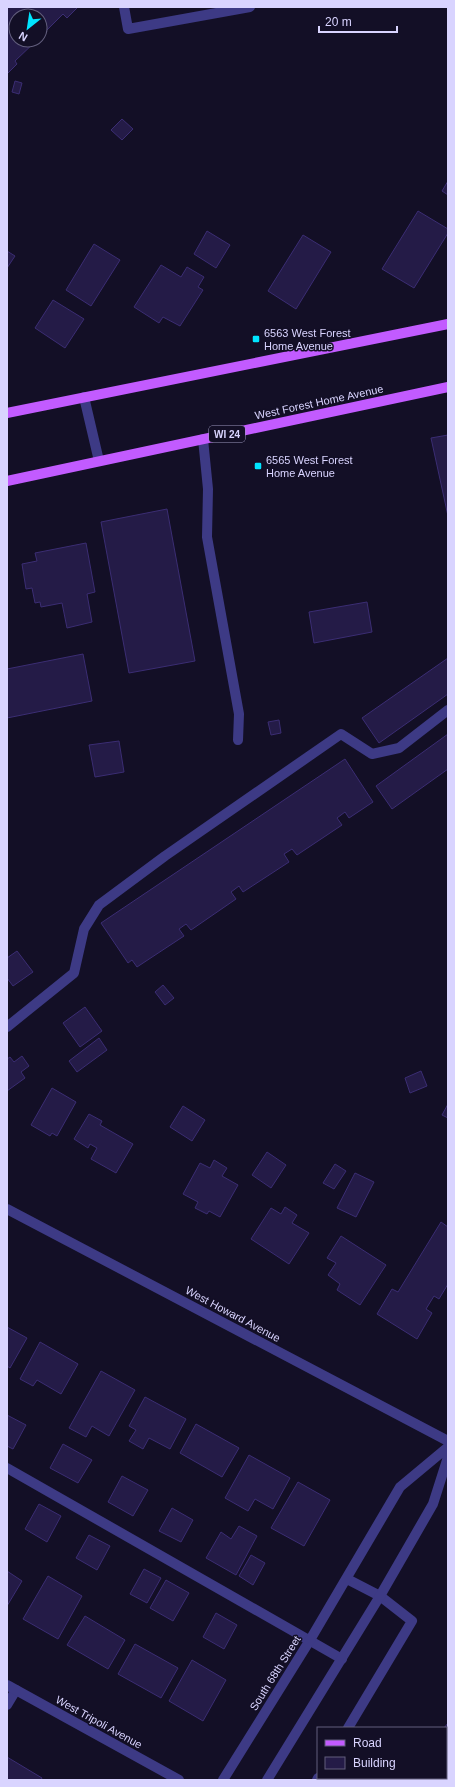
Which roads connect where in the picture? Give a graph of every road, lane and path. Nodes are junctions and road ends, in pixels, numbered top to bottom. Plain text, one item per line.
1 (124, 7) edge
2 (250, 7) edge
3 (448, 324) edge
4 (448, 387) edge
5 (84, 397) junction
6 (7, 413) edge
7 (203, 439) junction
8 (99, 461) junction
9 (7, 481) edge
10 (448, 710) edge
11 (238, 740) dead end
12 (7, 1027) edge
13 (7, 1209) edge
14 (448, 1441) edge
15 (448, 1447) edge
16 (448, 1458) edge
17 (7, 1468) edge
18 (347, 1578) junction
19 (380, 1596) junction
20 (310, 1640) junction
21 (342, 1659) junction
22 (12, 1687) edge
23 (7, 1705) edge
24 (349, 1727) edge
25 (179, 1780) edge
26 (223, 1780) edge
27 (267, 1780) edge

1 - 2 street
3 - 5 main road
4 - 7 main road, West Forest Home Avenue / WI 24
5 - 6 main road
5 - 8 street
7 - 8 main road, West Forest Home Avenue / WI 24
7 - 11 street
8 - 9 main road, West Forest Home Avenue / WI 24
10 - 12 street
13 - 14 street, West Howard Avenue
15 - 18 street, South 68th Street
16 - 19 street
17 - 20 street
18 - 19 street
18 - 20 street, South 68th Street
19 - 21 street
19 - 24 street
20 - 21 street
20 - 26 street, South 68th Street
21 - 27 street
22 - 23 street
22 - 25 street, West Tripoli Avenue

